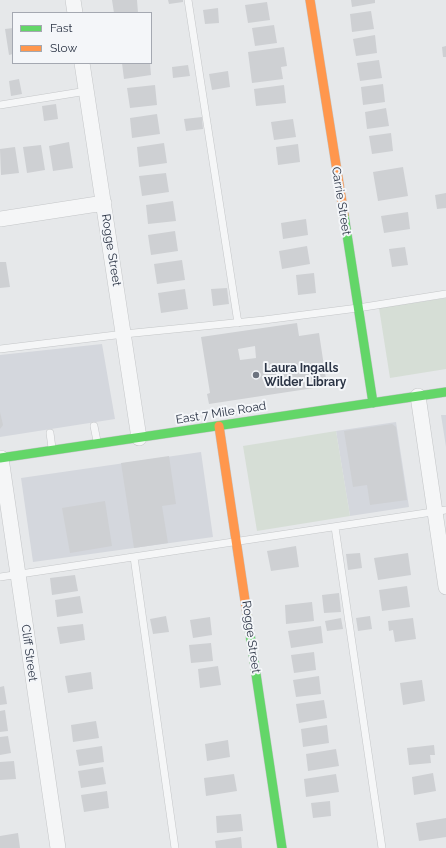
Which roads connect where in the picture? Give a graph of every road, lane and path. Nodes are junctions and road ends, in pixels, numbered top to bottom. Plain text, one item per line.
1 (73, 0) edge
2 (188, 0) edge
3 (310, 0) edge
4 (75, 12) edge
5 (82, 64) edge
6 (87, 91) junction
7 (0, 105) edge
8 (104, 203) junction
9 (0, 219) edge
10 (446, 294) edge
11 (358, 308) junction
12 (238, 323) junction
13 (124, 334) junction
14 (0, 349) edge
15 (446, 392) edge
16 (418, 396) junction
17 (373, 402) junction
18 (94, 426) dead end
19 (219, 426) junction
20 (50, 433) dead end
21 (139, 438) junction
22 (98, 444) junction
23 (53, 450) junction
24 (0, 458) edge
25 (440, 511) edge
26 (335, 527) junction
27 (236, 542) junction
28 (134, 557) junction
29 (18, 575) junction
30 (0, 577) edge
31 (446, 587) edge
32 (58, 848) edge
33 (175, 848) edge
34 (282, 848) edge
35 (382, 848) edge

1 - 4 street
2 - 12 lane
3 - 11 street, Carrie Street
5 - 6 street, Rogge Street
6 - 7 lane
6 - 8 street, Rogge Street
8 - 9 street
8 - 13 street, Rogge Street
10 - 11 lane
11 - 12 lane
11 - 17 street, Carrie Street
12 - 13 lane
13 - 14 lane
13 - 21 street, Rogge Street
15 - 16 street, East 7 Mile Road
16 - 17 street, East 7 Mile Road
16 - 25 street
17 - 19 street, East 7 Mile Road
18 - 22 lane
19 - 21 street, East 7 Mile Road
19 - 27 street, Rogge Street
20 - 23 lane
21 - 22 street, East 7 Mile Road
22 - 23 street, East 7 Mile Road
23 - 24 street, East 7 Mile Road
24 - 29 street, Cliff Street
25 - 26 lane
25 - 31 street
26 - 27 lane
26 - 35 lane
27 - 28 lane
27 - 34 street, Rogge Street
28 - 29 lane
28 - 33 lane
29 - 30 lane
29 - 32 street, Cliff Street

